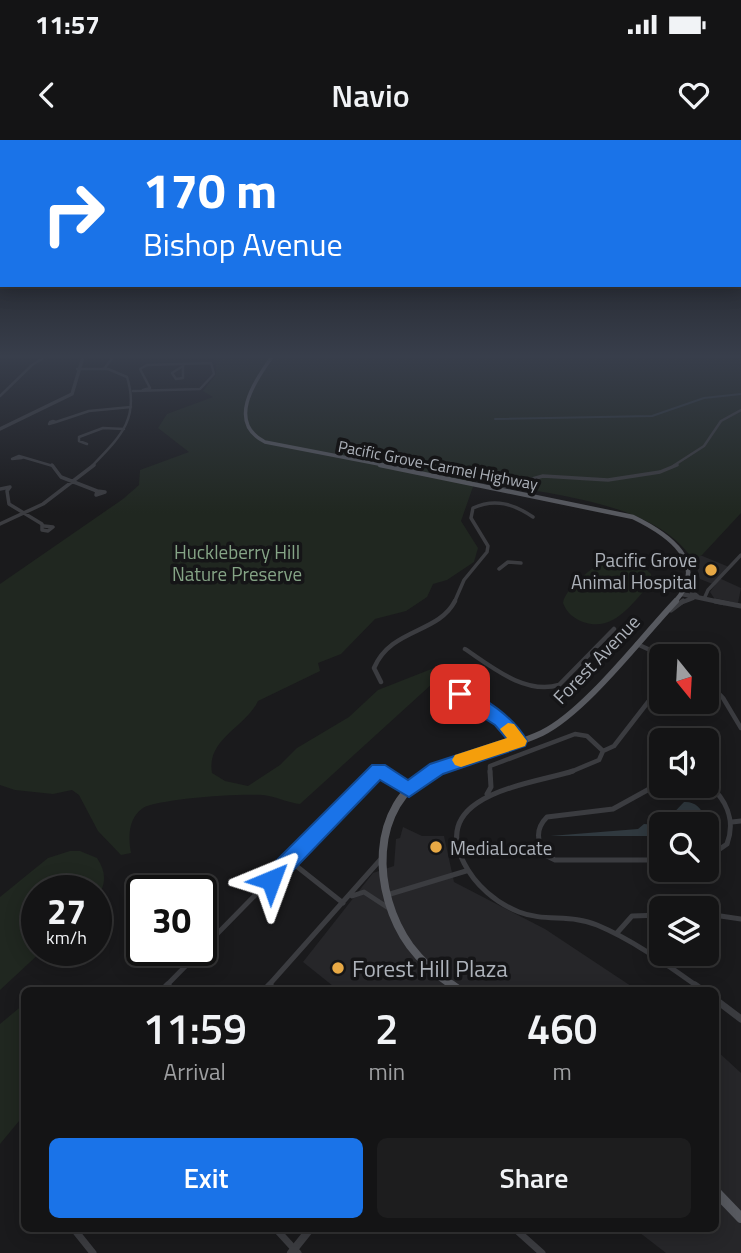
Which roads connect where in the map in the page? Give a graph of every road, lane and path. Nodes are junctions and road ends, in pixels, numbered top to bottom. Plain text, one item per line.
1 (41, 409) edge
2 (97, 409) edge
3 (130, 409) edge
4 (247, 409) edge
5 (741, 410) edge
6 (56, 422) dead end
7 (0, 427) edge
8 (124, 429) junction
9 (87, 444) dead end
10 (22, 458) dead end
11 (524, 481) junction
12 (75, 482) junction
13 (496, 488) junction
14 (0, 490) edge
15 (97, 491) dead end
16 (518, 492) junction
17 (23, 515) junction
18 (533, 517) dead end
19 (0, 524) edge
20 (44, 526) dead end
21 (741, 555) edge
22 (521, 563) dead end
23 (689, 565) joint
24 (499, 569) dead end
25 (689, 579) junction
26 (682, 594) junction
27 (697, 598) junction
28 (705, 599) junction
29 (741, 606) edge
30 (663, 615) junction
31 (614, 629) dead end
32 (636, 643) junction
33 (465, 649) dead end
34 (649, 649) edge
35 (380, 682) dead end
36 (460, 694) dead end
37 (719, 694) edge
38 (649, 700) edge
39 (741, 728) edge
40 (519, 741) junction
41 (603, 751) junction
42 (491, 780) junction
43 (409, 789) junction
44 (503, 789) junction
45 (649, 792) edge
46 (719, 794) edge
47 (485, 798) junction
48 (741, 821) edge
49 (732, 822) junction
50 (719, 850) edge
51 (382, 859) junction
52 (649, 860) edge
53 (290, 861) junction
54 (466, 871) junction
55 (387, 895) junction
56 (343, 903) junction
57 (390, 909) junction
58 (649, 915) edge
59 (719, 916) edge
60 (741, 919) edge
61 (616, 934) junction
62 (166, 987) edge
63 (268, 987) edge
64 (454, 987) edge
65 (697, 987) edge
66 (719, 1002) edge
67 (741, 1019) edge
68 (719, 1195) edge
69 (741, 1218) edge
70 (76, 1232) edge
71 (278, 1232) edge
72 (308, 1232) edge
73 (518, 1232) edge
74 (294, 1252) edge
75 (93, 1253) edge
76 (542, 1253) edge

1 - 7 street
2 - 6 street
3 - 8 street
4 - 13 main road, Pacific Grove-Carmel Highway
5 - 11 street
8 - 9 street
8 - 12 street
10 - 12 street
11 - 13 street
11 - 16 street
12 - 15 street
12 - 17 street
13 - 16 main road, Pacific Grove-Carmel Highway
14 - 17 street
16 - 23 main road, Pacific Grove-Carmel Highway
17 - 19 street
17 - 20 street
18 - 35 street
21 - 28 street
22 - 24 street
23 - 25 main road, Forest Avenue
25 - 26 main road, Forest Avenue
25 - 28 street
26 - 27 street
26 - 30 main road, Forest Avenue
27 - 28 street
27 - 30 street
28 - 29 street
30 - 32 main road, Forest Avenue
31 - 33 street
32 - 34 street
32 - 40 main road, Forest Avenue
36 - 40 street
37 - 39 street
38 - 41 street
40 - 43 main road, Forest Avenue
41 - 42 street
41 - 44 street
42 - 44 street
42 - 47 street
43 - 51 main road, Forest Avenue
43 - 53 street
44 - 47 street
45 - 52 street
46 - 49 street
47 - 54 street
48 - 49 street
49 - 50 street
51 - 55 main road, Forest Avenue
51 - 56 street
53 - 56 street
53 - 62 street
54 - 55 street
54 - 61 street
55 - 57 main road, Forest Avenue
56 - 57 street
56 - 63 street
57 - 64 main road, Forest Avenue
58 - 61 street
59 - 60 street
61 - 65 street
66 - 67 street
68 - 69 main road
70 - 75 street
71 - 74 street
72 - 74 street
73 - 76 street

